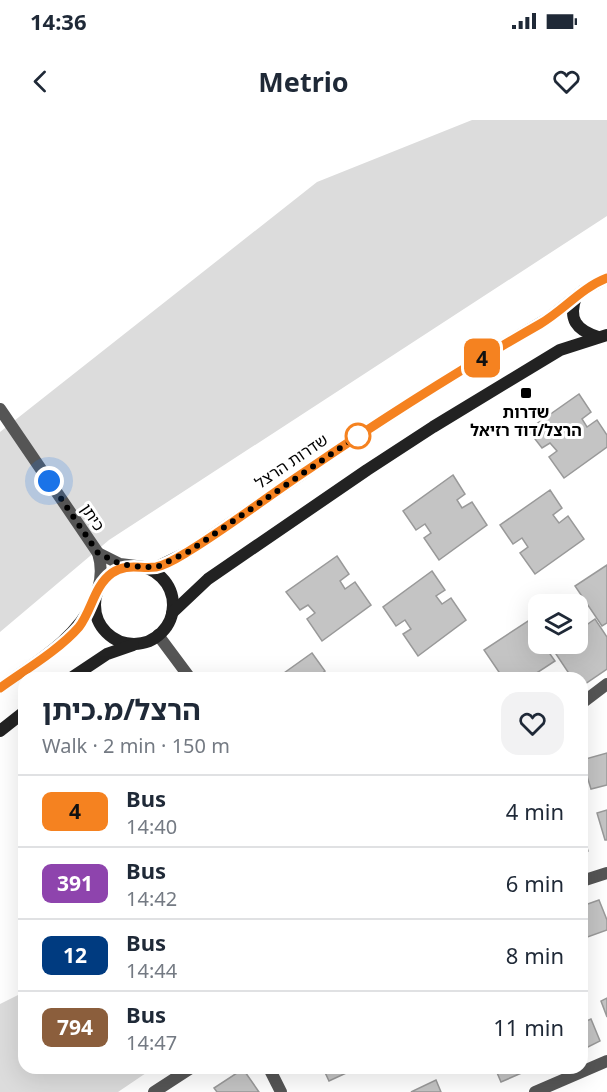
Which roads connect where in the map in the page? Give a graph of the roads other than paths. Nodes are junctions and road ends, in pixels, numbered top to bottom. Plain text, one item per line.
1 (607, 278) edge
2 (576, 297) junction
3 (602, 336) edge
4 (0, 409) edge
5 (98, 553) junction
6 (139, 566) junction
7 (97, 592) junction
8 (172, 613) junction
9 (158, 635) junction
10 (137, 644) junction
11 (22, 672) edge
12 (80, 672) edge
13 (186, 672) edge
14 (18, 675) edge
15 (607, 684) edge
16 (0, 688) edge
17 (588, 698) edge
18 (18, 717) edge
19 (0, 731) edge
20 (607, 873) edge
21 (588, 879) edge
22 (607, 1061) edge
23 (588, 1069) edge
24 (182, 1074) edge
25 (272, 1074) edge
26 (577, 1074) edge
27 (154, 1092) edge
28 (281, 1092) edge
29 (535, 1092) edge

1 - 2 main road, שדרות הרצל
2 - 3 main road
2 - 6 main road, שדרות הרצל
3 - 8 main road
4 - 5 street, כיתן
5 - 6 street, כיתן
5 - 7 street, כיתן
6 - 7 main road
6 - 8 main road
7 - 10 main road
7 - 11 main road
8 - 9 main road
9 - 10 main road
9 - 13 street
10 - 12 main road
14 - 16 main road
15 - 17 street
18 - 19 main road
20 - 21 street
22 - 23 street
24 - 27 street
25 - 28 street
26 - 29 street

